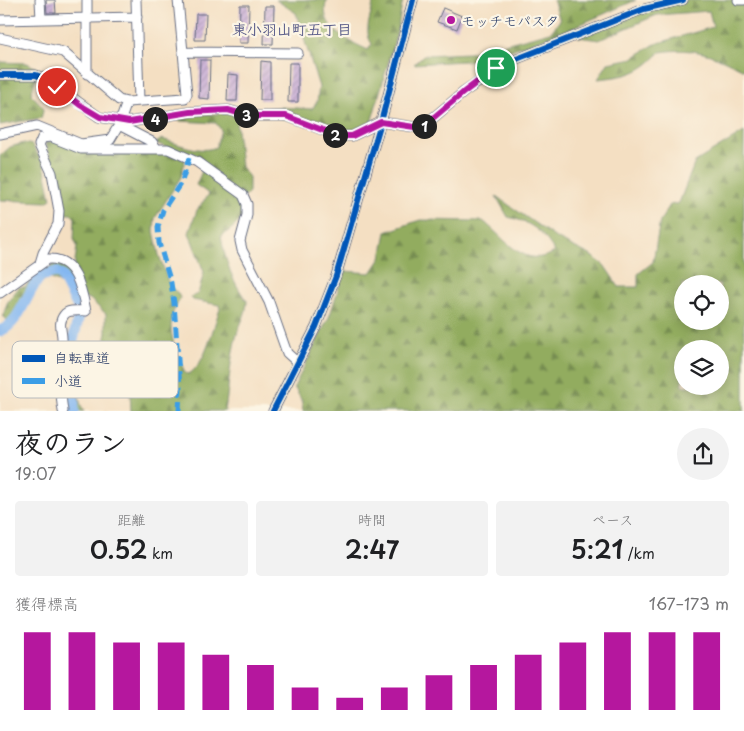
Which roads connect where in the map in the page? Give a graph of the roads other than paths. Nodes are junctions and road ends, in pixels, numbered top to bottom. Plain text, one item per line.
1 (40, 0) edge
2 (87, 0) edge
3 (136, 0) edge
4 (178, 0) edge
5 (413, 0) edge
6 (683, 0) edge
7 (738, 0) edge
8 (744, 0) edge
9 (137, 16) junction
10 (88, 18) junction
11 (41, 19) junction
12 (0, 20) edge
13 (0, 38) edge
14 (184, 52) junction
15 (298, 53) dead end
16 (87, 74) junction
17 (0, 75) edge
18 (139, 101) junction
19 (126, 102) junction
20 (381, 122) junction
21 (120, 123) junction
22 (0, 134) edge
23 (157, 148) junction
24 (40, 263) junction
25 (0, 293) edge
26 (62, 341) edge
27 (298, 363) junction
28 (61, 398) edge
29 (63, 411) edge
30 (273, 411) edge

1 - 11 street
2 - 10 street
3 - 9 street
4 - 14 street
5 - 20 street
6 - 20 street
7 - 8 street
9 - 10 street
9 - 18 street
10 - 11 street
10 - 16 street
11 - 12 street
13 - 16 street
14 - 15 street
14 - 18 street
16 - 19 street
17 - 21 street
18 - 19 street
19 - 21 street
20 - 21 street
20 - 27 street
21 - 22 street
21 - 23 street
23 - 24 street
23 - 27 street
24 - 25 street
24 - 26 street
27 - 30 street
28 - 29 street

